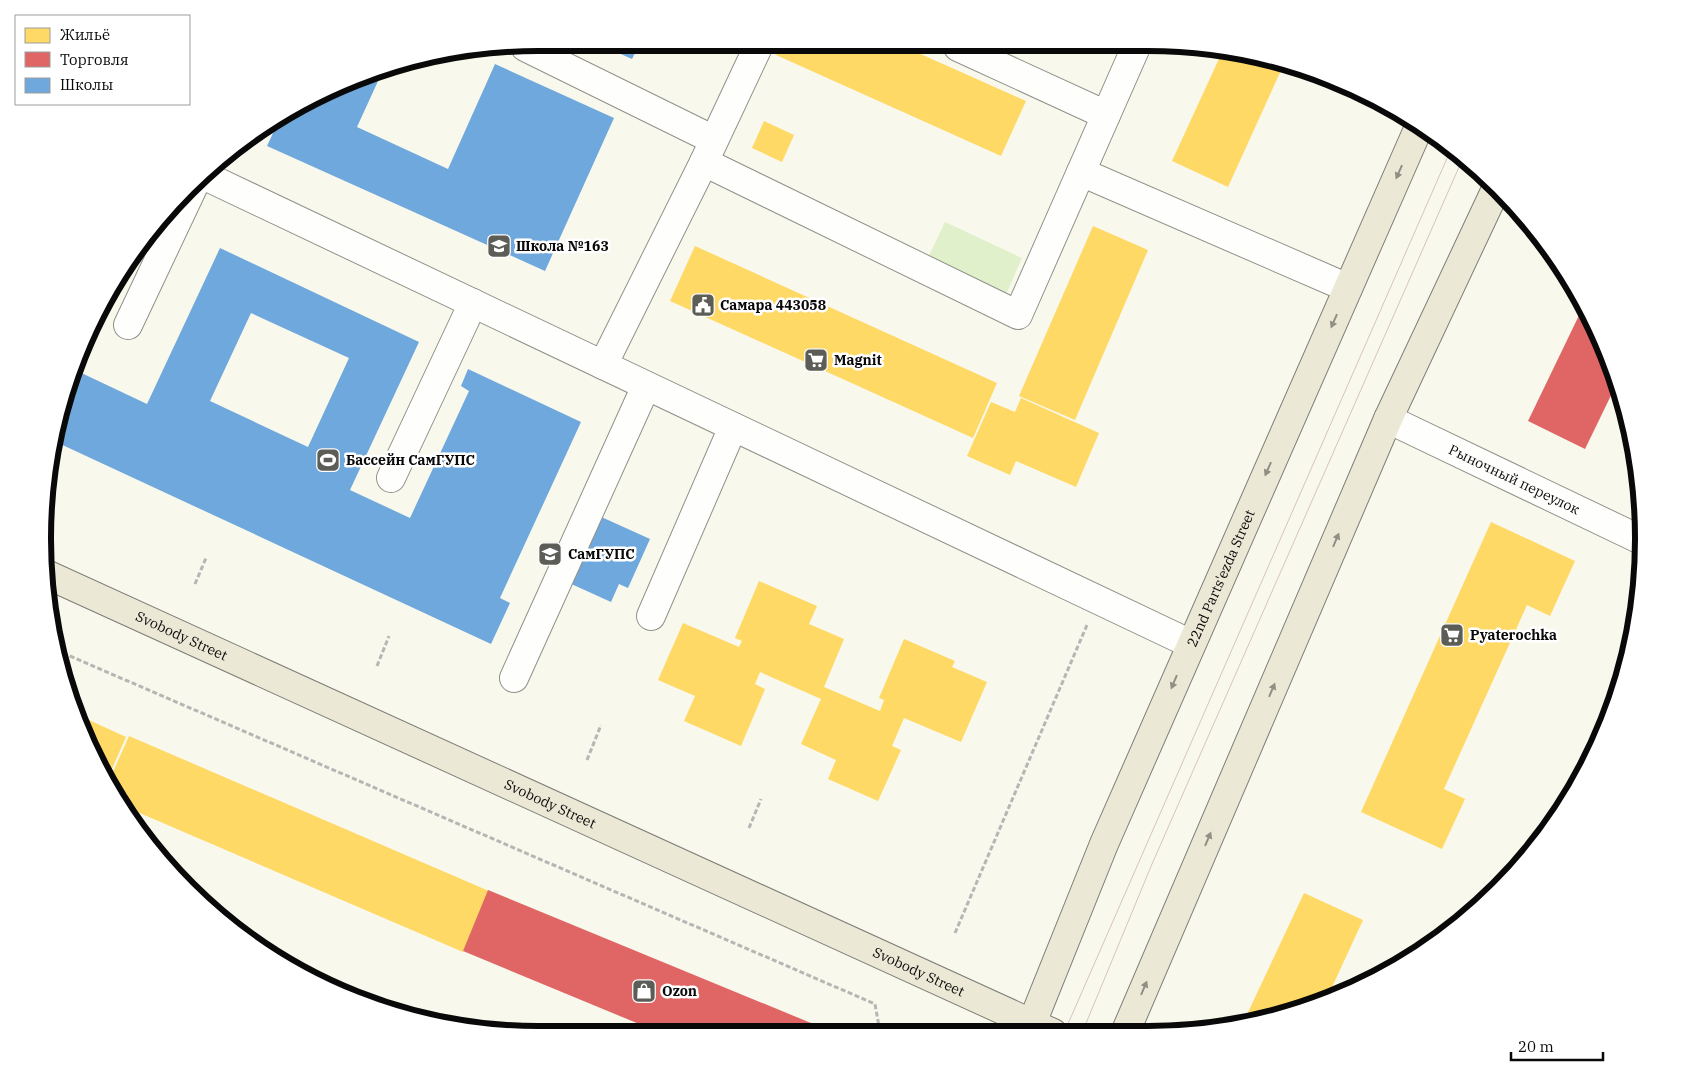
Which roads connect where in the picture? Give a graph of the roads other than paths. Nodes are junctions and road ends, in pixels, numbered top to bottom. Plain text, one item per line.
1 (532, 51) edge
2 (756, 51) edge
3 (967, 51) edge
4 (1134, 51) edge
5 (1106, 115) junction
6 (1417, 132) edge
7 (709, 151) junction
8 (1081, 172) junction
9 (210, 178) edge
10 (1493, 195) edge
11 (173, 216) edge
12 (159, 237) edge
13 (1348, 288) junction
14 (473, 303) junction
15 (128, 326) dead end
16 (603, 365) junction
17 (646, 386) junction
18 (1388, 419) junction
19 (733, 427) junction
20 (391, 478) dead end
21 (1635, 537) edge
22 (53, 577) edge
23 (651, 616) dead end
24 (1191, 644) junction
25 (514, 678) dead end
26 (1029, 1026) edge
27 (1039, 1026) edge
28 (1128, 1026) edge

1 - 7 street
2 - 7 street
3 - 5 street
4 - 5 street
5 - 8 street
6 -> 13 main road, 22nd Parts'ezda Street
7 - 8 street
7 - 16 street
8 - 13 street
9 - 14 street
10 - 18 main road
11 - 12 street
12 - 15 street
13 -> 24 main road, 22nd Parts'ezda Street
14 - 16 street
14 - 20 street
16 - 17 street
17 - 19 street
17 - 25 street
18 - 21 street, Рыночный переулок
28 -> 18 main road
19 - 23 street
19 - 24 street
22 - 26 main road, Svobody Street
24 -> 27 main road, 22nd Parts'ezda Street

